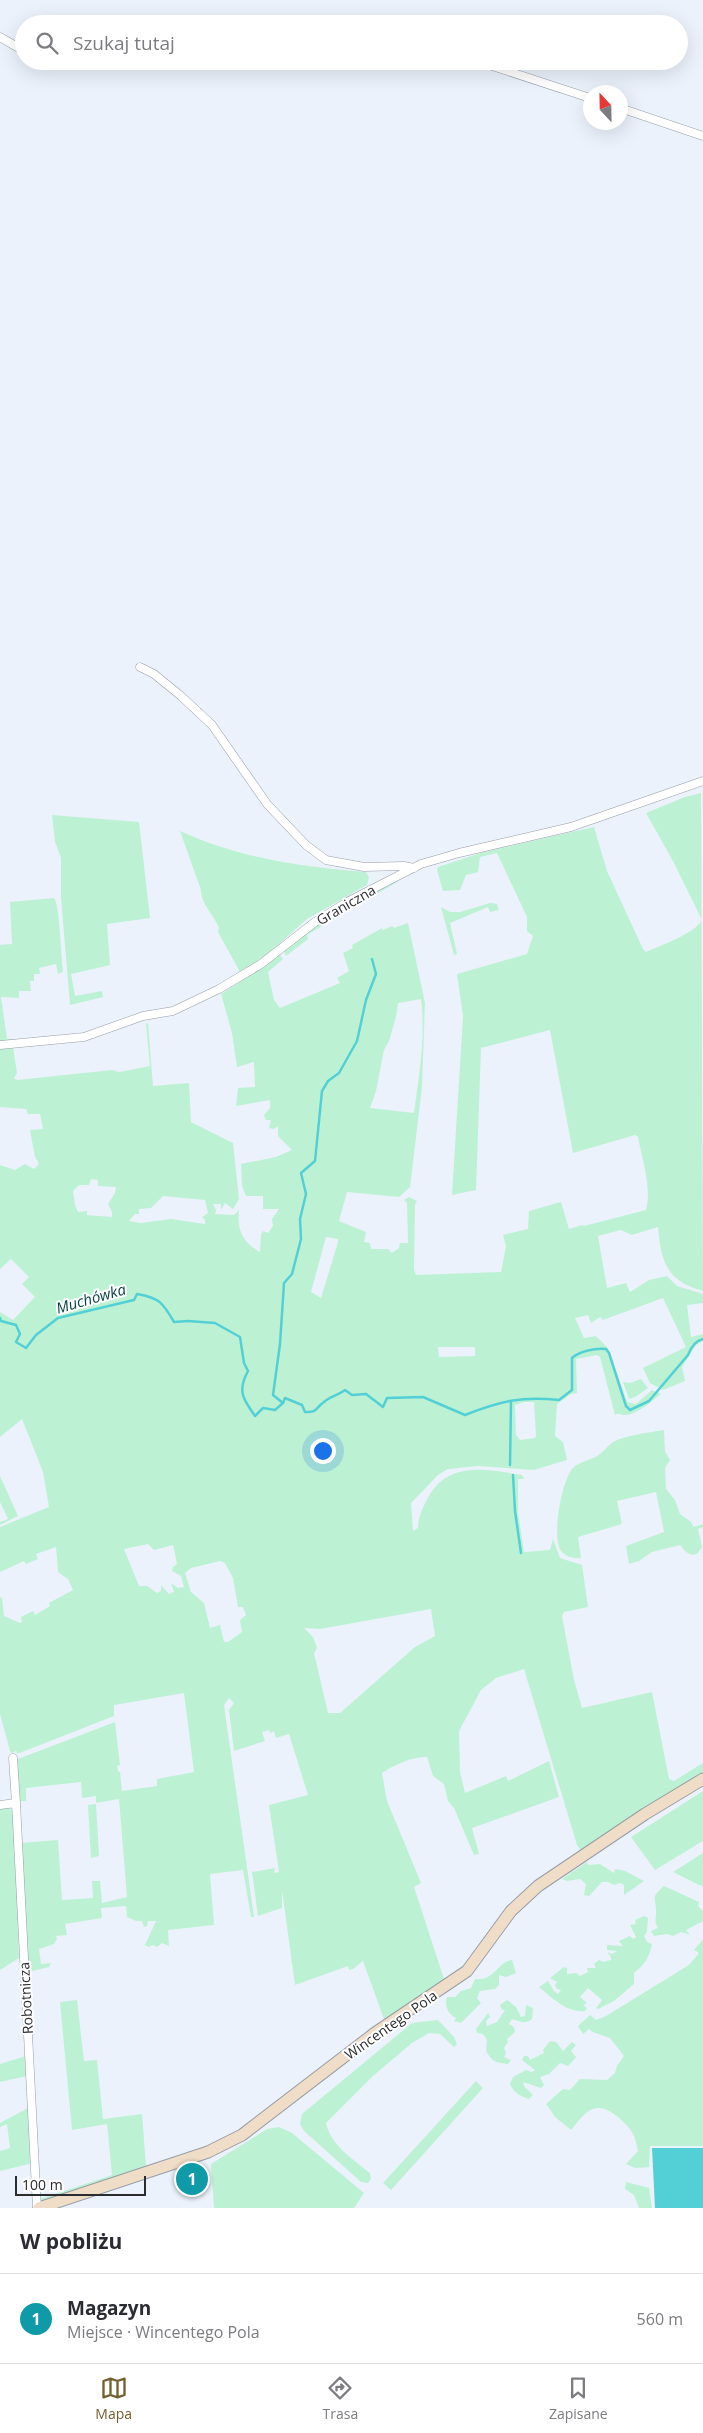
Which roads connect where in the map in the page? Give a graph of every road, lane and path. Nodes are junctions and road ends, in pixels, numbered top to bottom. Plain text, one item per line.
1 (0, 37) edge
2 (15, 46) edge
3 (505, 70) edge
4 (583, 96) edge
5 (628, 111) edge
6 (703, 136) edge
7 (140, 667) dead end
8 (703, 780) edge
9 (414, 868) junction
10 (0, 1045) edge
11 (13, 1758) dead end
12 (703, 1779) edge
13 (16, 1803) junction
14 (0, 1805) edge
15 (38, 2208) edge

1 - 2 street
3 - 4 street
5 - 6 street
7 - 9 street
8 - 9 street, Graniczna
9 - 10 street, Graniczna
11 - 13 street, Robotnicza
12 - 15 street, Wincentego Pola
13 - 14 street
13 - 15 street, Robotnicza

